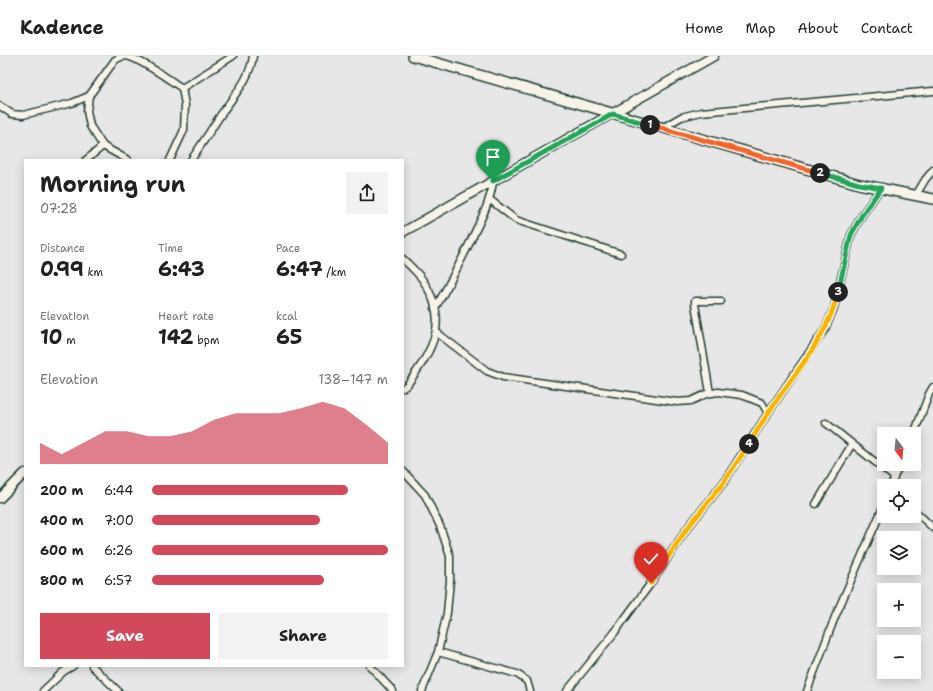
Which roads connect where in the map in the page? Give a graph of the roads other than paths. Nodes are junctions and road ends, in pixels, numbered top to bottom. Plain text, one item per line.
1 (233, 56) edge
2 (253, 56) edge
3 (413, 56) edge
4 (714, 56) edge
5 (182, 88) junction
6 (933, 91) edge
7 (89, 96) junction
8 (0, 106) edge
9 (613, 114) junction
10 (662, 128) junction
11 (103, 146) junction
12 (87, 159) edge
13 (126, 159) edge
14 (170, 159) edge
15 (192, 159) edge
16 (933, 170) edge
17 (493, 181) junction
18 (881, 188) junction
19 (916, 195) junction
20 (490, 199) junction
21 (933, 199) edge
22 (404, 231) edge
23 (621, 254) dead end
24 (404, 260) edge
25 (720, 301) dead end
26 (435, 308) junction
27 (436, 332) junction
28 (404, 387) edge
29 (933, 387) edge
30 (710, 393) junction
31 (768, 413) junction
32 (826, 423) dead end
33 (917, 427) edge
34 (852, 444) junction
35 (897, 471) edge
36 (404, 472) edge
37 (24, 474) edge
38 (894, 477) joint
39 (0, 498) edge
40 (816, 504) dead end
41 (921, 517) edge
42 (877, 521) edge
43 (933, 528) edge
44 (438, 652) junction
45 (71, 667) edge
46 (93, 667) edge
47 (371, 667) edge
48 (43, 691) edge
49 (118, 691) edge
50 (393, 691) edge
51 (422, 691) edge
52 (530, 691) edge
53 (567, 691) edge
54 (807, 691) edge

1 - 5 street
2 - 15 street
3 - 9 main road
4 - 9 street
5 - 7 street
5 - 14 street
6 - 10 street
7 - 8 street
7 - 11 street
9 - 10 main road
9 - 17 street
10 - 18 main road
11 - 12 street
11 - 13 street
16 - 19 street
17 - 20 street
17 - 22 street
18 - 19 main road
18 - 31 street
19 - 21 main road
20 - 23 street
20 - 26 street
24 - 26 street
25 - 30 street
26 - 27 street
27 - 28 street
27 - 30 street
29 - 33 street
30 - 31 street
31 - 53 street
32 - 34 street
34 - 38 street
34 - 40 street
35 - 38 street
36 - 44 street
37 - 39 street
41 - 43 street
42 - 54 street
44 - 51 street
44 - 52 street
45 - 48 street
46 - 49 street
47 - 50 street

